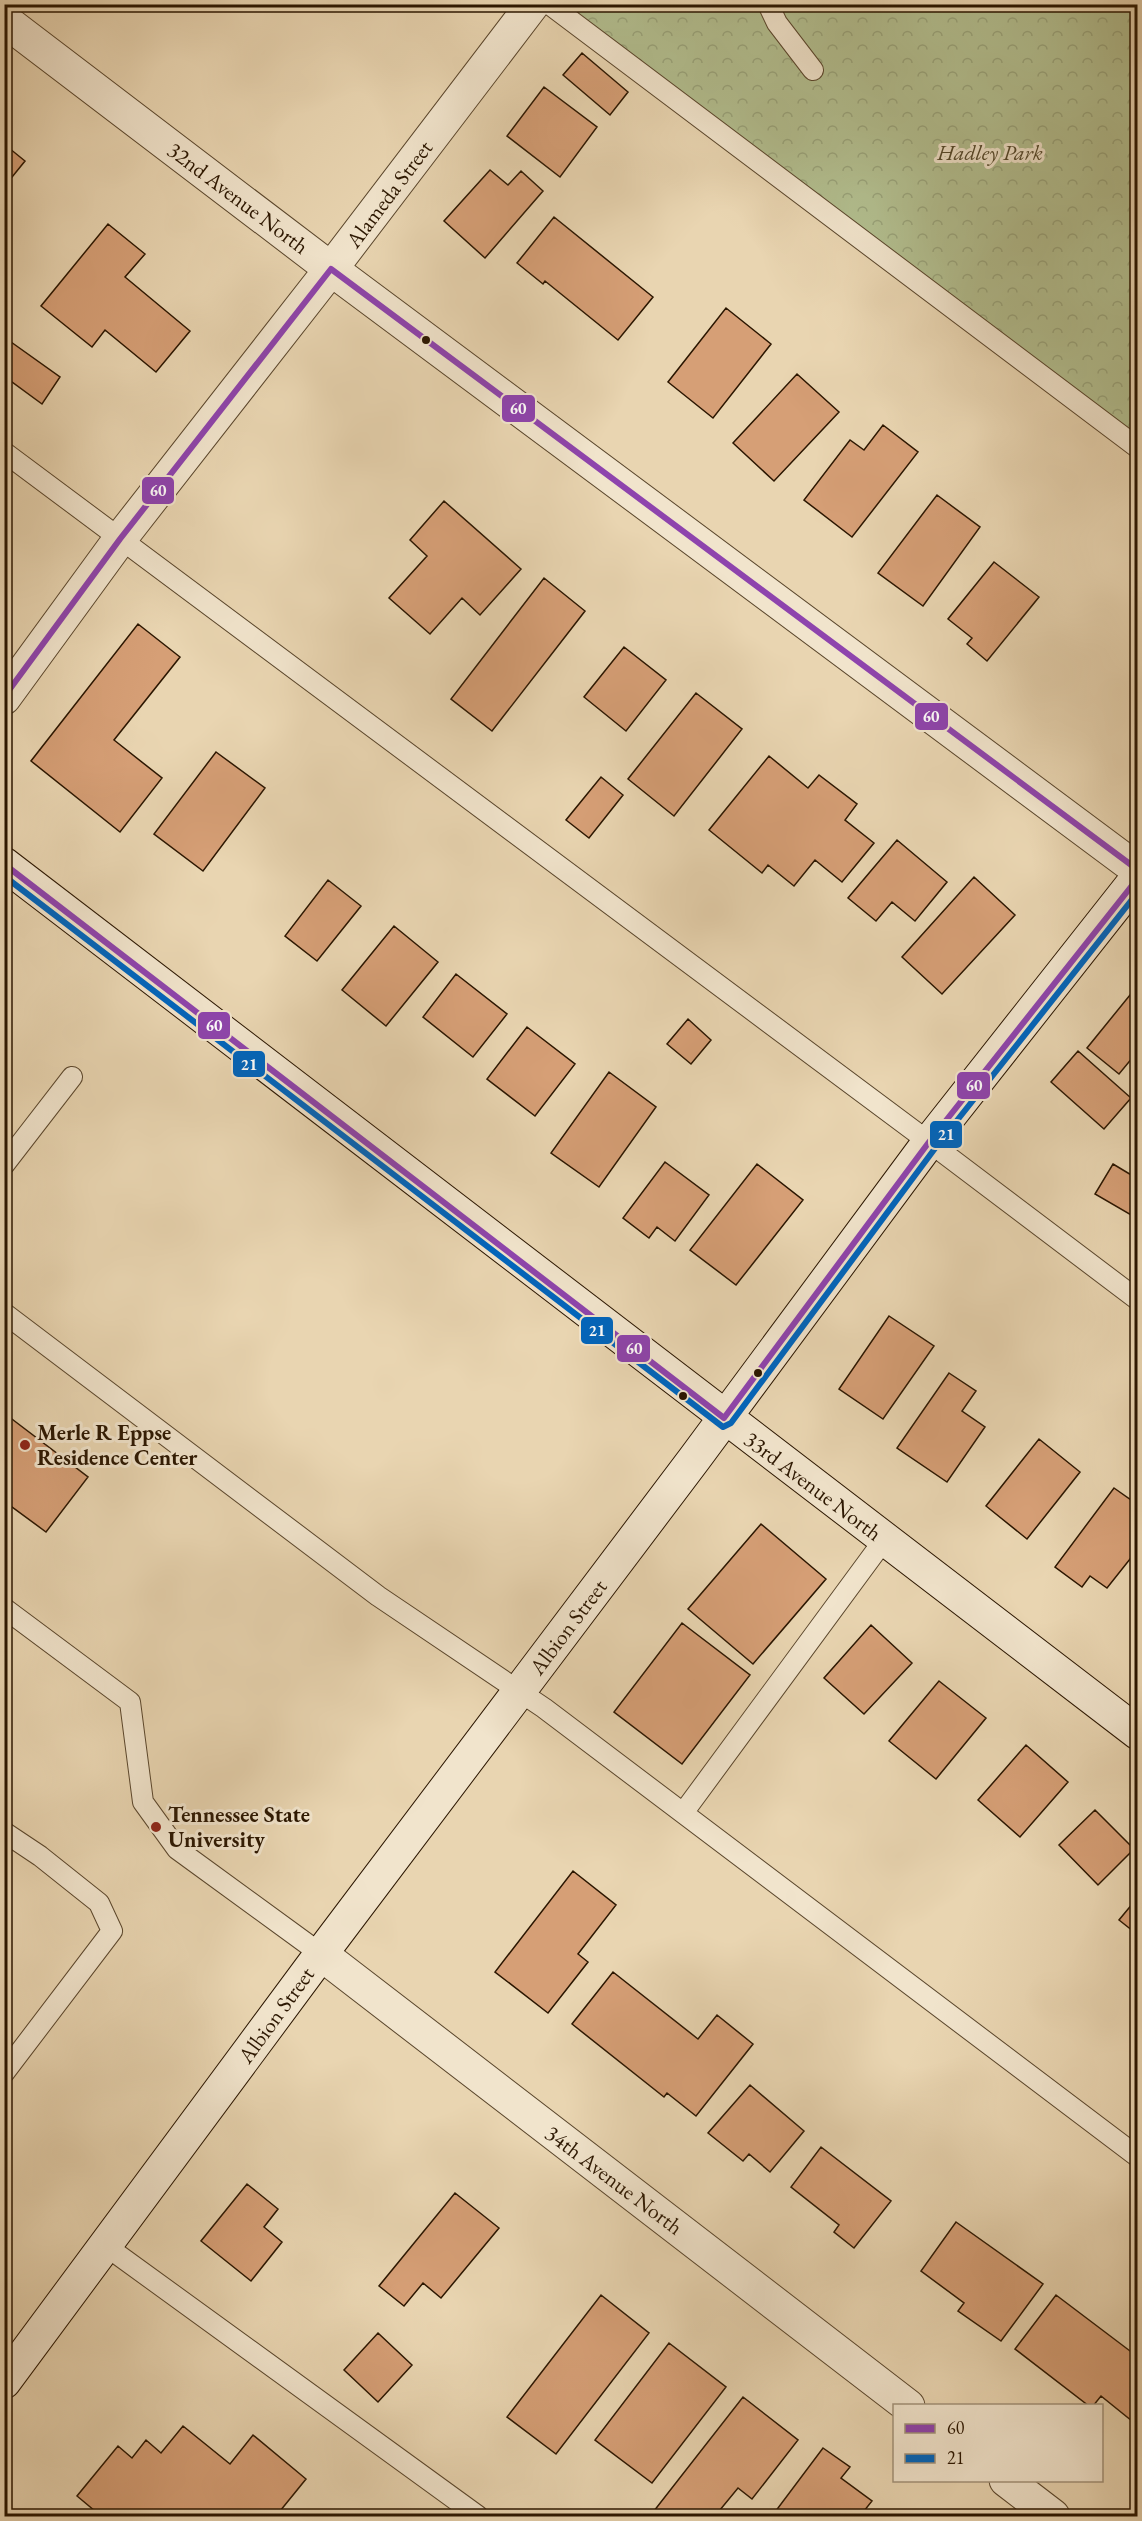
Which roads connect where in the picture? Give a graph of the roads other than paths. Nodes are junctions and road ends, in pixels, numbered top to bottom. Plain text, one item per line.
1 (533, 4) edge
2 (549, 4) edge
3 (768, 4) edge
4 (4, 20) edge
5 (813, 70) dead end
6 (331, 269) junction
7 (1137, 448) edge
8 (4, 452) edge
9 (120, 538) junction
10 (4, 698) edge
11 (4, 864) edge
12 (1137, 870) edge
13 (1137, 876) edge
14 (72, 1077) dead end
15 (929, 1142) junction
16 (4, 1165) edge
17 (1137, 1300) edge
18 (4, 1313) edge
19 (724, 1418) junction
20 (884, 1540) junction
21 (4, 1608) edge
22 (519, 1692) junction
23 (1137, 1733) edge
24 (683, 1813) junction
25 (4, 1832) edge
26 (321, 1954) junction
27 (4, 2073) edge
28 (1137, 2157) edge
29 (106, 2246) junction
30 (4, 2382) edge
31 (905, 2404) edge
32 (1007, 2482) edge
33 (478, 2517) edge
34 (1053, 2517) edge

1 - 6 street, Alameda Street
2 - 7 lane
3 - 5 lane
4 - 6 street, 32nd Avenue North
6 - 9 street, Alameda Street
6 - 12 street, 32nd Avenue North
8 - 9 lane
9 - 10 street, Alameda Street
9 - 15 lane
11 - 19 street, 33rd Avenue North
13 - 15 street, Albion Street
14 - 16 lane
15 - 17 lane
15 - 19 street, Albion Street
18 - 22 lane
19 - 20 street, 33rd Avenue North
19 - 22 street, Albion Street
20 - 23 street, 33rd Avenue North
20 - 24 lane
21 - 26 lane
22 - 24 lane
22 - 26 street, Albion Street
24 - 28 lane
25 - 27 lane
26 - 29 street, Albion Street
26 - 31 street, 34th Avenue North
29 - 30 street, Albion Street
29 - 33 lane
32 - 34 street

